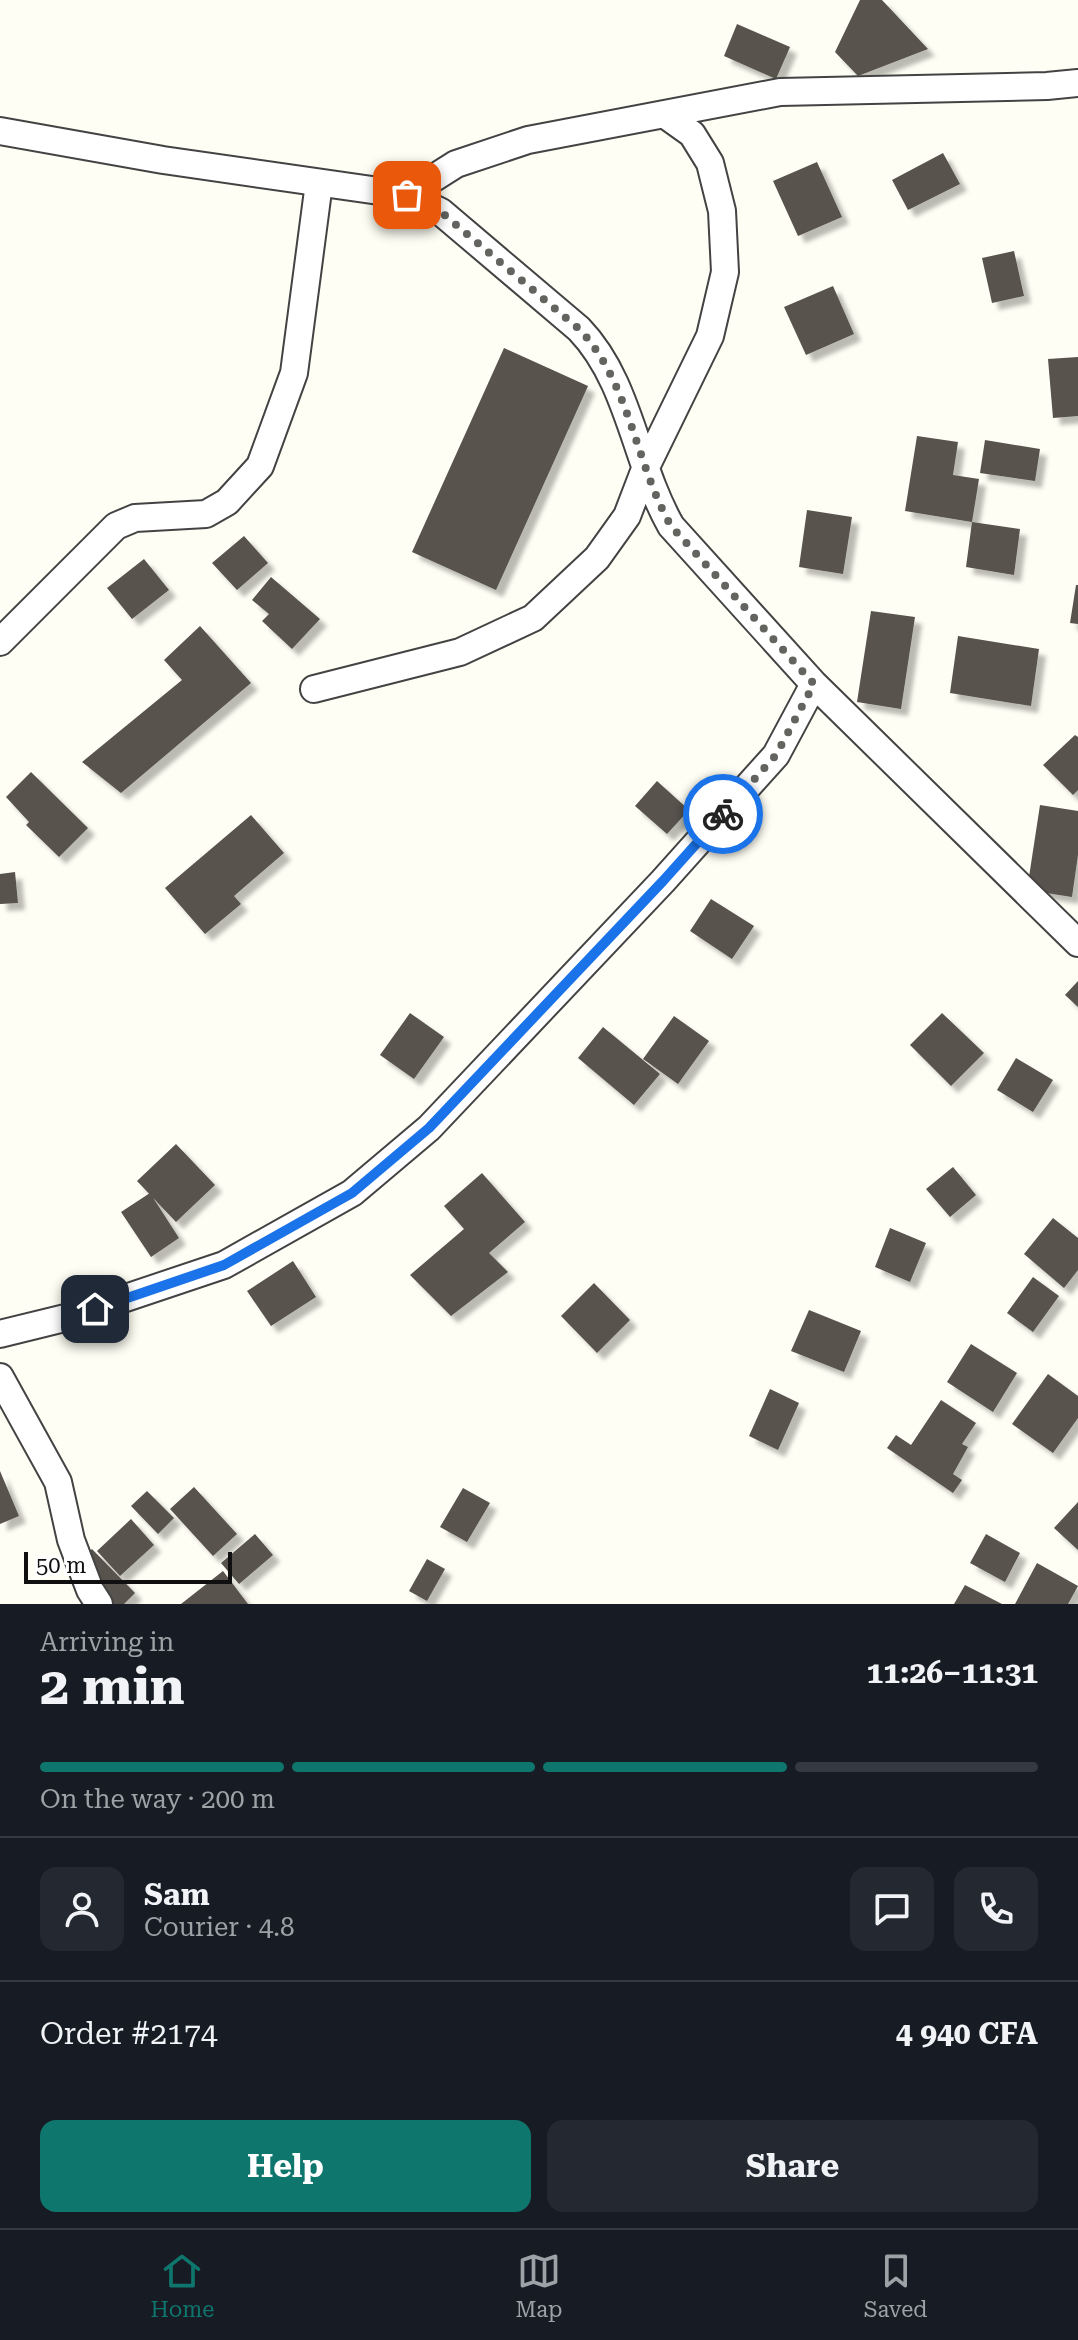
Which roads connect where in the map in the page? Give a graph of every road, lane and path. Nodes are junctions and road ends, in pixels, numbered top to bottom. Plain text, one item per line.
1 (1078, 83) edge
2 (664, 114) junction
3 (0, 131) edge
4 (319, 183) junction
5 (407, 195) junction
6 (645, 469) junction
7 (0, 642) edge
8 (814, 684) junction
9 (314, 689) dead end
10 (1078, 943) edge
11 (0, 1334) edge
12 (0, 1377) edge
13 (99, 1604) edge

1 - 2 street
2 - 5 street
2 - 6 street
3 - 4 street
4 - 5 street
4 - 7 street
5 - 6 street
6 - 8 street
6 - 9 street
8 - 10 street
8 - 11 street
12 - 13 street

